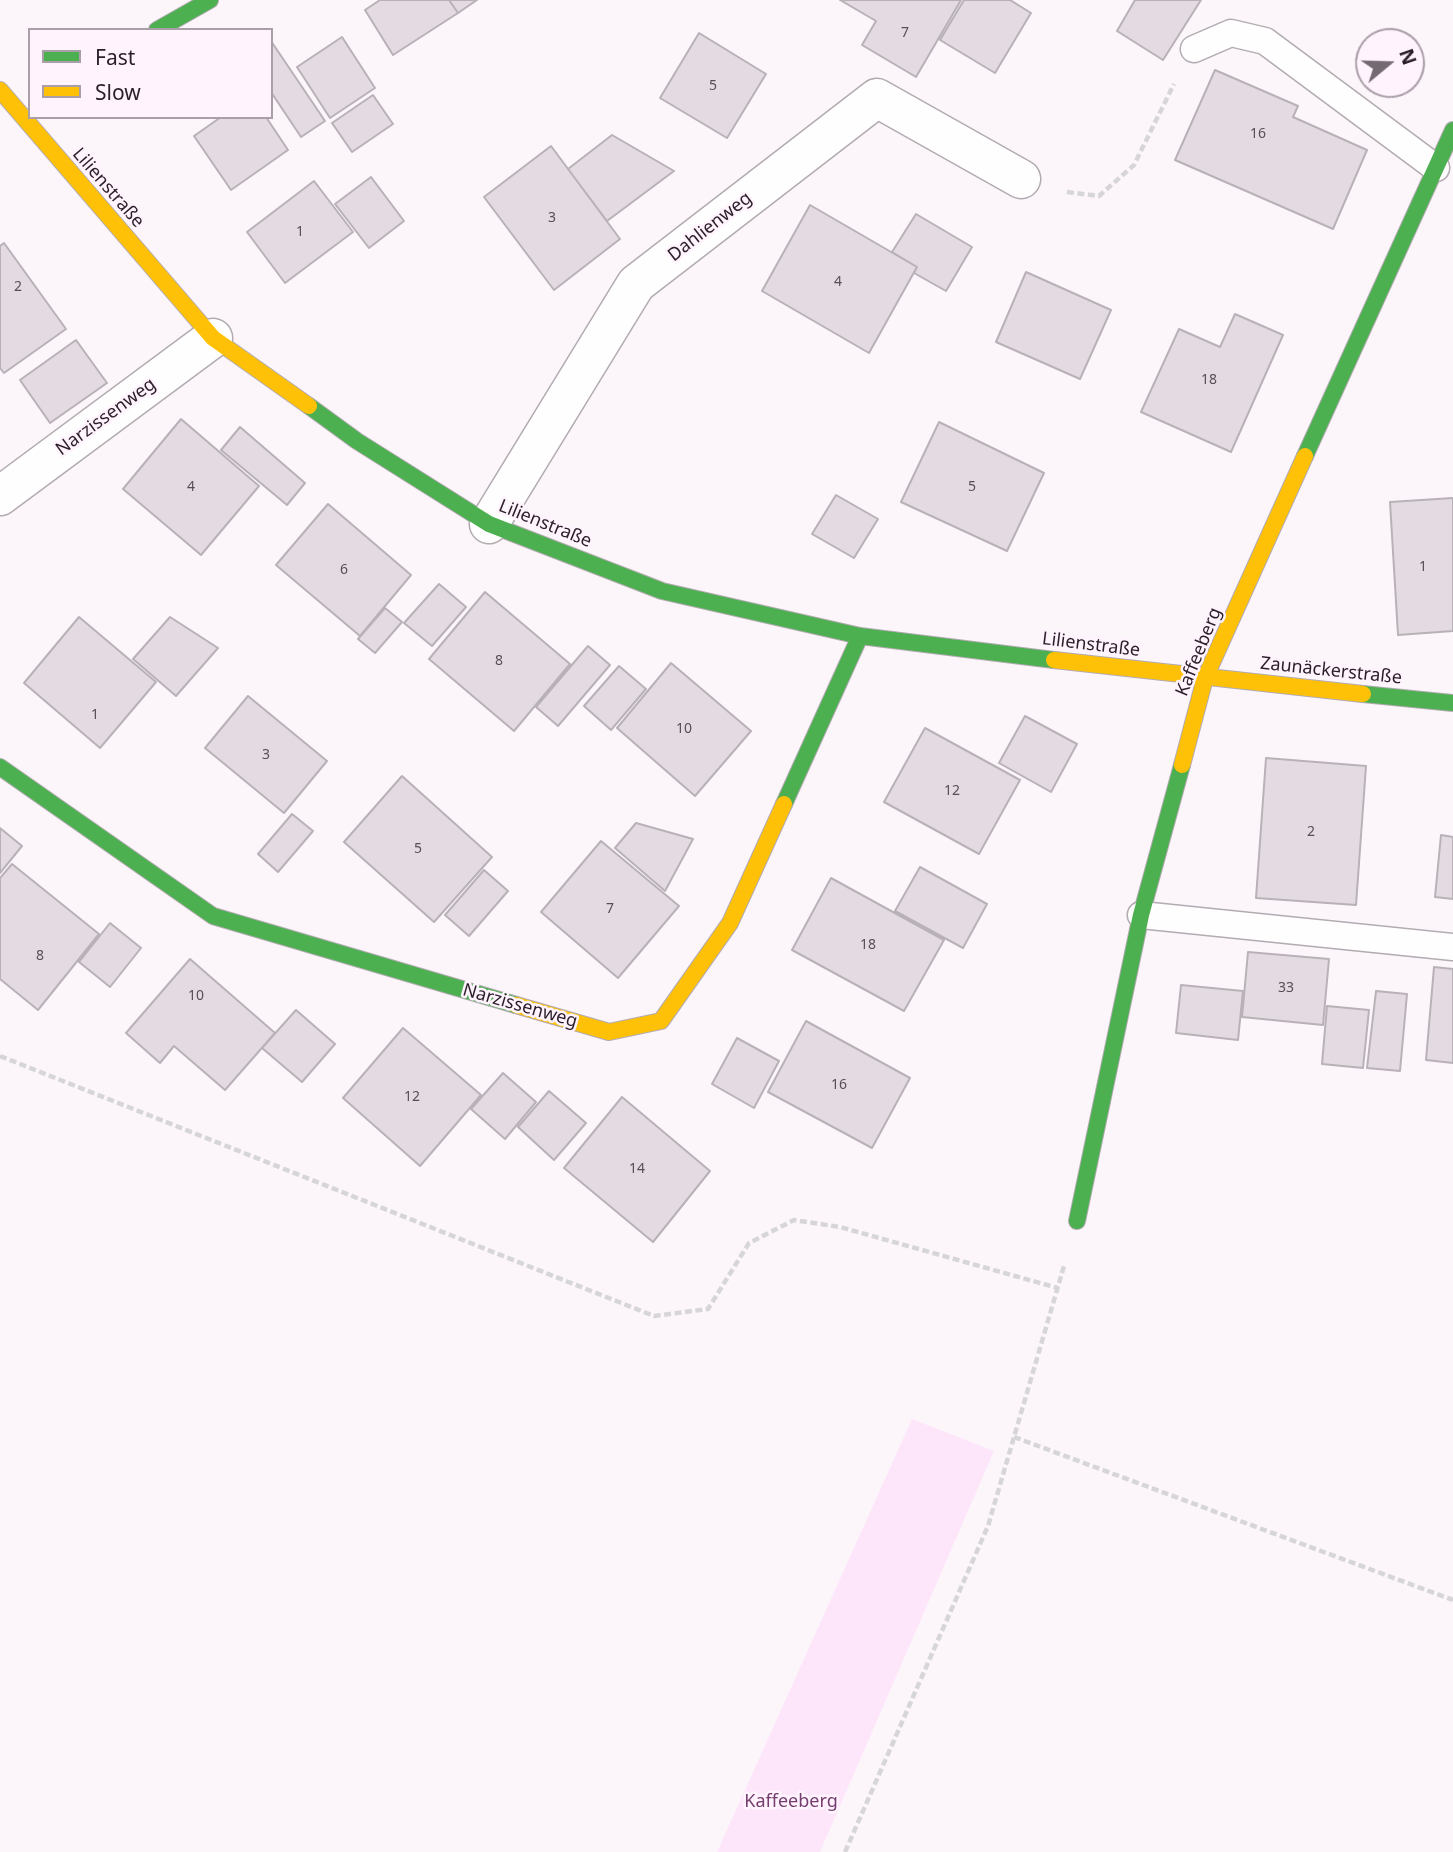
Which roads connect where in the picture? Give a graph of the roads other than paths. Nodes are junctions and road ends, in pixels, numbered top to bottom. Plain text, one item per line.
1 (210, 0) edge
2 (160, 28) edge
3 (1194, 49) road end
4 (0, 90) edge
5 (23, 108) edge
6 (32, 119) edge
7 (0, 121) edge
8 (1453, 130) edge
9 (1436, 168) junction
10 (1021, 179) road end
11 (213, 338) junction
12 (0, 496) edge
13 (489, 524) junction
14 (860, 636) junction
15 (1205, 678) junction
16 (1453, 703) edge
17 (0, 766) edge
18 (1142, 915) junction
19 (1453, 947) edge
20 (1077, 1221) road end

1 - 2 street
3 - 9 lane
4 - 5 street, Lilienstraße
5 - 7 street
6 - 11 street, Lilienstraße
8 - 9 street, Kaffeeberg
9 - 15 street, Kaffeeberg
10 - 13 street, Dahlienweg
11 - 12 street, Narzissenweg
11 - 13 street, Lilienstraße
13 - 14 street, Lilienstraße
14 - 15 street, Lilienstraße
14 - 17 street, Narzissenweg
15 - 16 street, Zaunäckerstraße
15 - 18 street, Kaffeeberg
18 - 19 lane
18 - 20 street, Kaffeeberg

